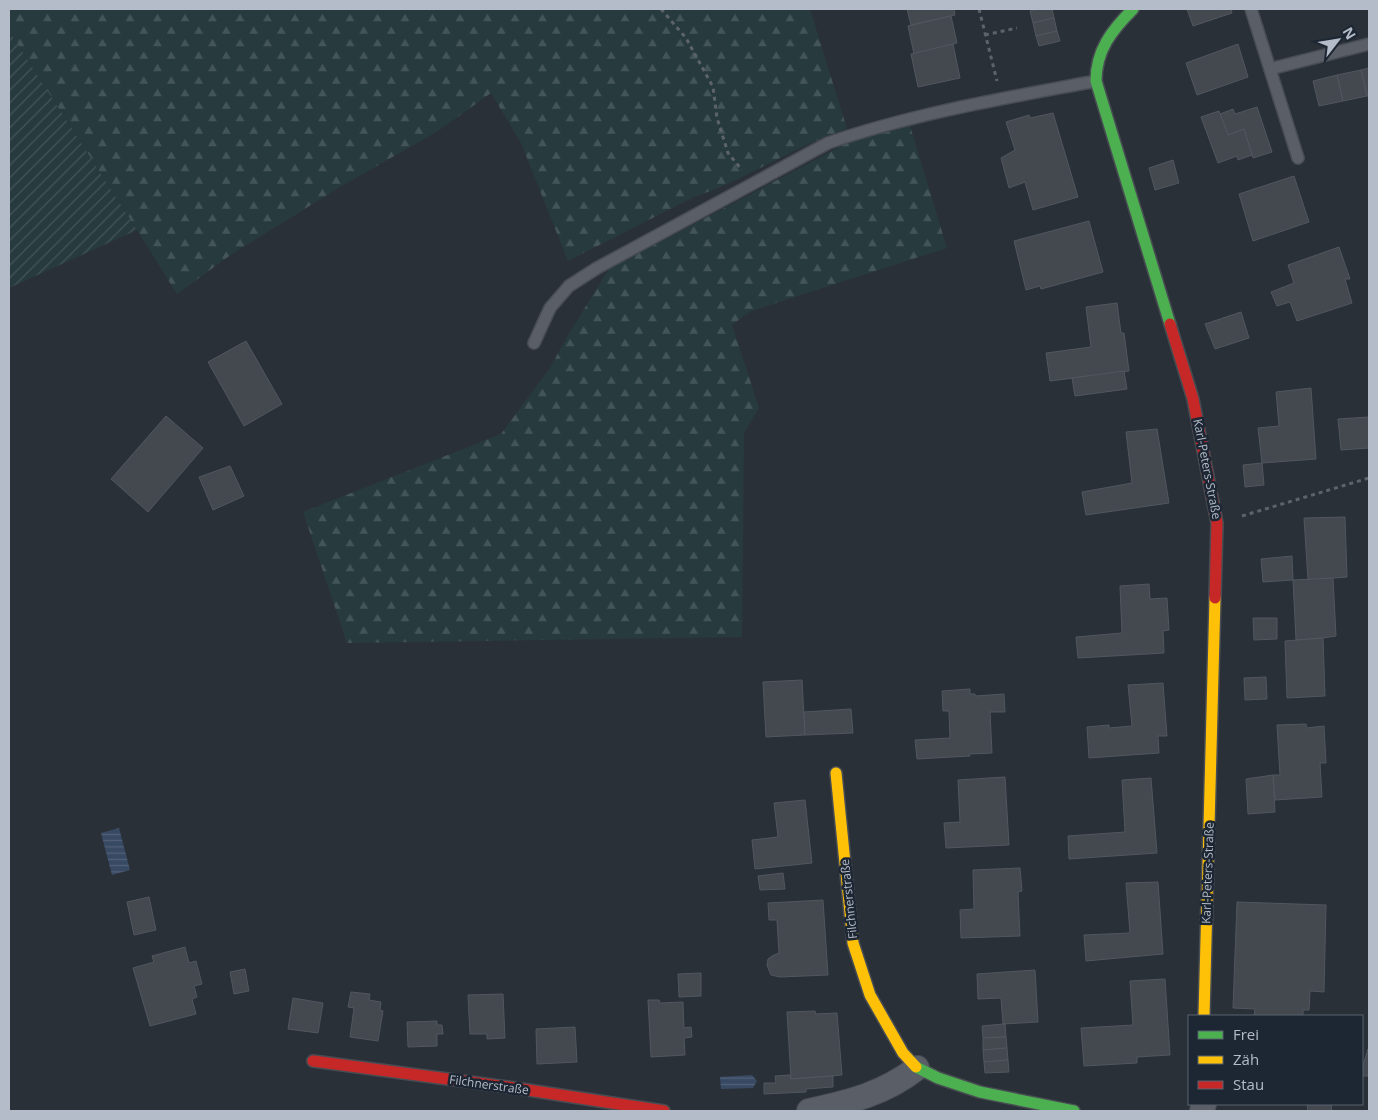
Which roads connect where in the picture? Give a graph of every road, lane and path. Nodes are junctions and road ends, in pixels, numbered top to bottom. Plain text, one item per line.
1 (661, 9) edge
2 (979, 9) edge
3 (1133, 9) edge
4 (1251, 9) edge
5 (1017, 28) dead end
6 (985, 35) junction
7 (1369, 44) edge
8 (1270, 69) junction
9 (1096, 81) junction
10 (1001, 98) junction
11 (1298, 158) dead end
12 (753, 183) junction
13 (534, 343) dead end
14 (1369, 478) edge
15 (1217, 523) junction
16 (836, 773) dead end
17 (1204, 1015) edge
18 (313, 1060) dead end
19 (917, 1068) junction
20 (664, 1111) edge
21 (809, 1111) edge
22 (1074, 1111) edge

1 - 12 path
2 - 6 path
3 - 9 street, Karl-Peters-Straße
4 - 8 lane
5 - 6 path
6 - 10 path
7 - 8 lane
8 - 11 lane
9 - 10 lane
9 - 15 street, Karl-Peters-Straße
10 - 12 lane
12 - 13 lane
14 - 15 path
15 - 17 street, Karl-Peters-Straße
16 - 19 street, Filchnerstraße
18 - 20 street, Filchnerstraße
19 - 21 street
19 - 22 street, Filchnerstraße

